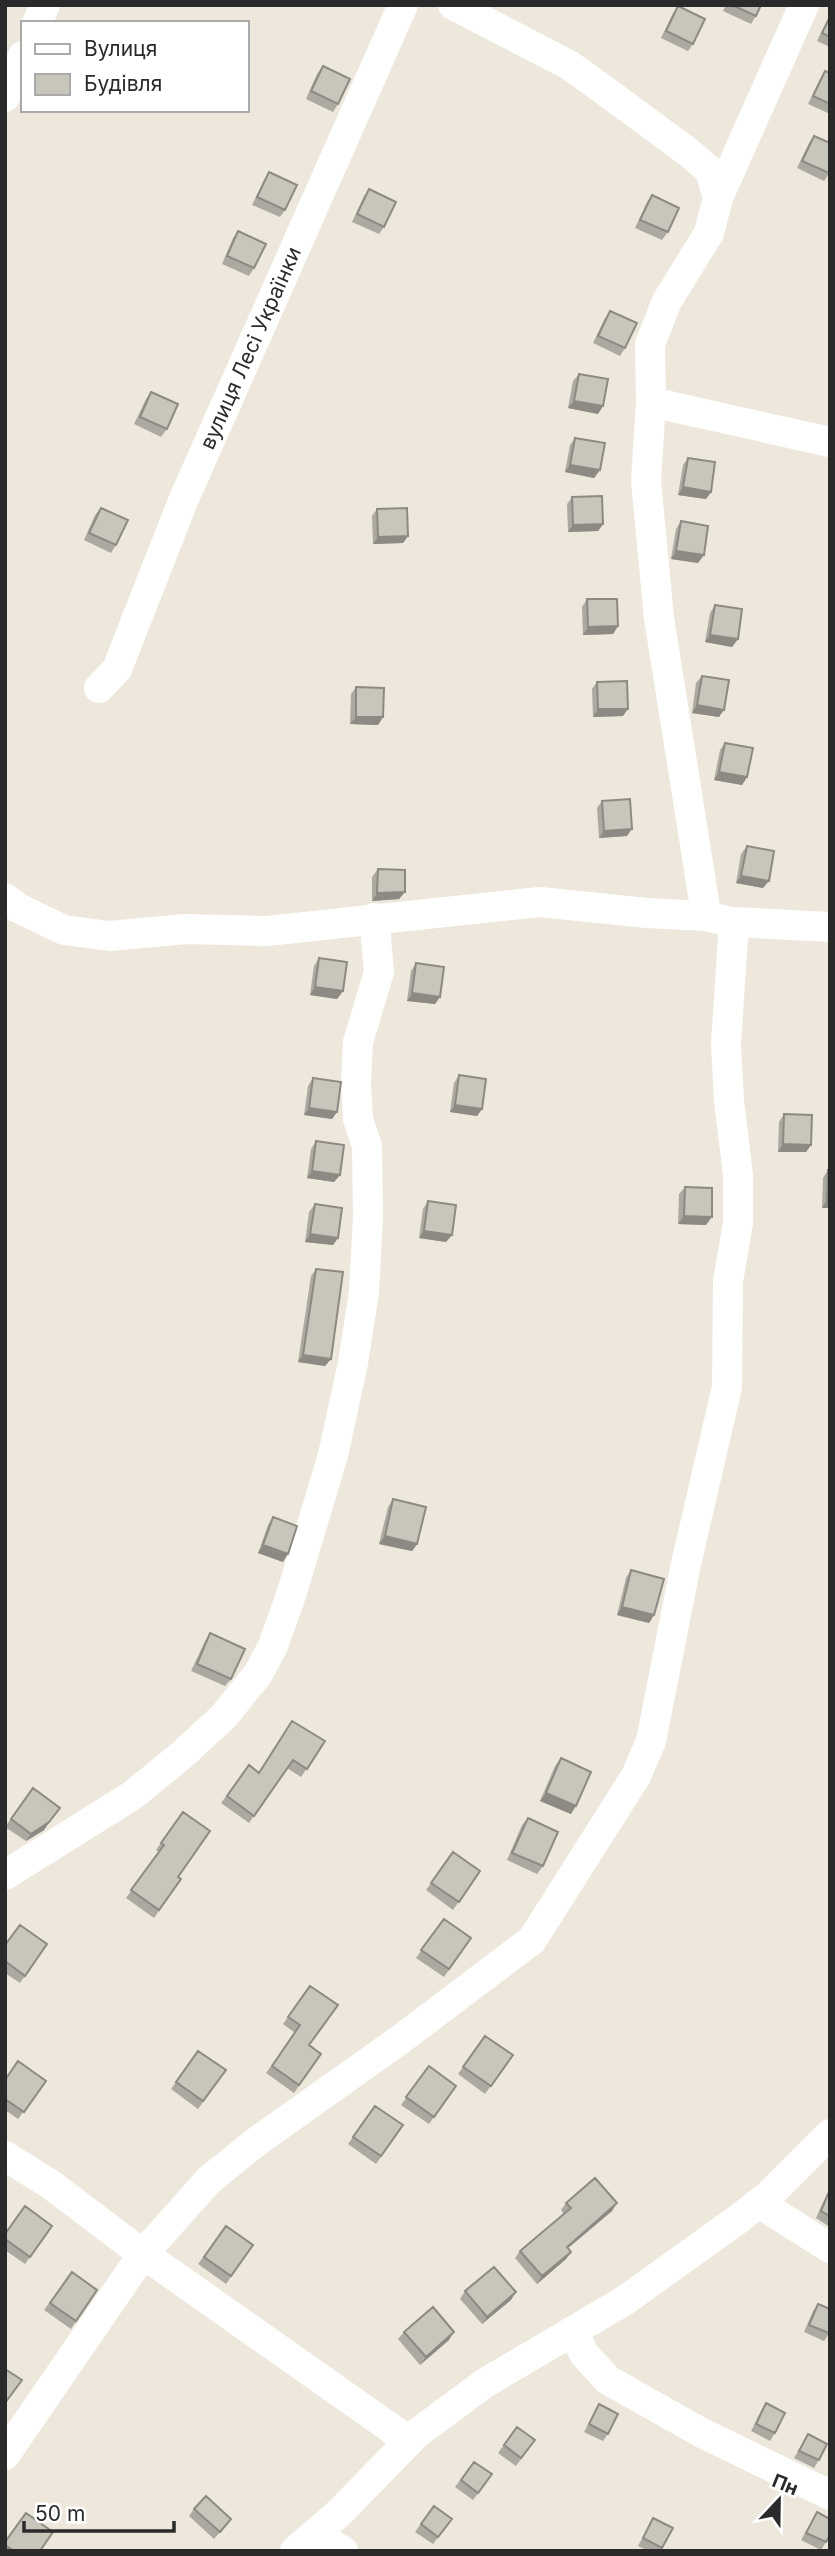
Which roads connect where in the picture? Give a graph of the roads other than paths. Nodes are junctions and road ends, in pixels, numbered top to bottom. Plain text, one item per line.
1 (45, 5) edge
2 (403, 5) edge
3 (453, 5) edge
4 (804, 5) edge
5 (38, 21) edge
6 (21, 61) edge
7 (5, 97) edge
8 (718, 198) junction
9 (651, 402) junction
10 (830, 442) edge
11 (99, 688) dead end
12 (5, 898) edge
13 (705, 916) junction
14 (374, 918) junction
15 (734, 922) junction
16 (830, 927) edge
17 (5, 1875) edge
18 (830, 2134) edge
19 (5, 2157) edge
20 (760, 2203) junction
21 (830, 2248) edge
22 (143, 2254) junction
23 (573, 2332) junction
24 (409, 2441) junction
25 (5, 2455) edge
26 (830, 2495) edge
27 (305, 2542) edge
28 (343, 2551) edge

1 - 5 street
2 - 11 street, вулиця Лесі Українки
3 - 8 street
4 - 8 street
6 - 7 street
8 - 9 street
9 - 10 street
9 - 13 street
12 - 14 street
13 - 14 street
13 - 15 street
14 - 17 street
15 - 16 street
15 - 22 street
18 - 20 street
19 - 22 street
20 - 21 street
20 - 23 street
22 - 24 street
22 - 25 street
23 - 24 street
23 - 26 street
24 - 27 street
27 - 28 street

